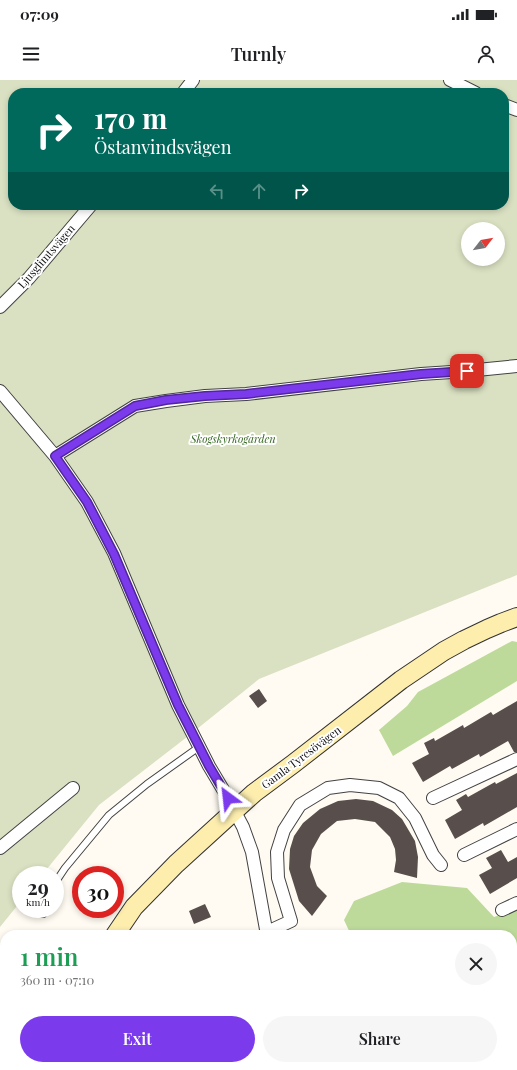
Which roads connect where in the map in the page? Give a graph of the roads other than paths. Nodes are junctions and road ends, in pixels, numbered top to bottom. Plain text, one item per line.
1 (194, 80) edge
2 (450, 80) edge
3 (187, 88) edge
4 (466, 88) edge
5 (87, 210) edge
6 (0, 307) edge
7 (517, 366) edge
8 (0, 391) edge
9 (55, 456) junction
10 (517, 617) edge
11 (199, 747) junction
12 (517, 759) edge
13 (73, 788) dead end
14 (433, 798) dead end
15 (231, 804) junction
16 (517, 829) edge
17 (0, 848) edge
18 (464, 855) dead end
19 (441, 865) dead end
20 (64, 871) edge
21 (517, 903) edge
22 (502, 910) dead end
23 (118, 930) edge
24 (266, 930) edge
25 (274, 930) edge

1 - 3 street
2 - 4 street
5 - 6 street, Ljusglimtsvägen
7 - 9 street
8 - 9 street
9 - 11 street
10 - 15 street, Gamla Tyresövägen
11 - 15 street
11 - 20 lane
12 - 14 street
13 - 17 street
15 - 23 street, Gamla Tyresövägen
15 - 24 street
16 - 18 street
19 - 25 street
21 - 22 street

